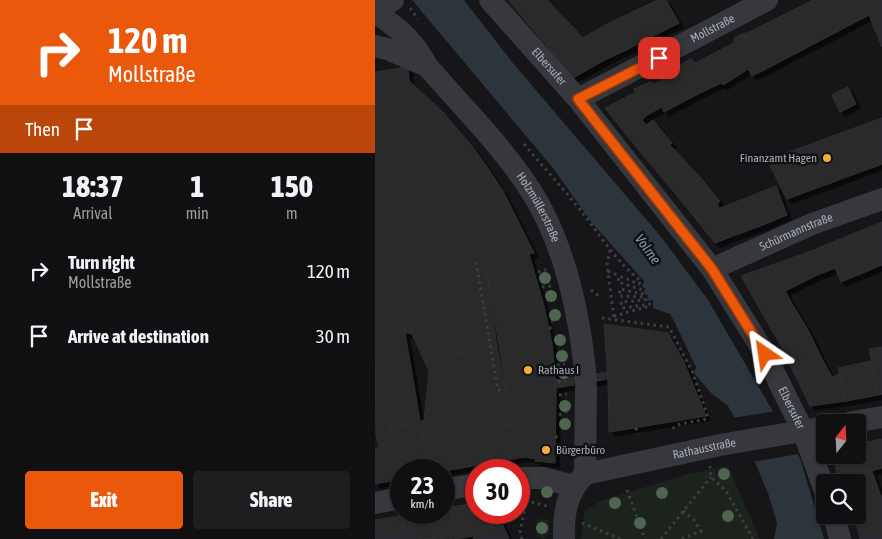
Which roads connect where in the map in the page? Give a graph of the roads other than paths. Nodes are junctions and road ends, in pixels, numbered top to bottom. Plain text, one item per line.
1 (490, 0) edge
2 (767, 0) edge
3 (383, 7) edge
4 (375, 42) edge
5 (375, 46) edge
6 (427, 66) junction
7 (578, 99) junction
8 (882, 199) edge
9 (712, 269) junction
10 (882, 418) edge
11 (866, 420) edge
12 (806, 430) edge
13 (820, 474) edge
14 (530, 478) edge
15 (579, 480) junction
16 (390, 500) edge
17 (375, 503) edge
18 (565, 523) edge
19 (836, 524) edge
20 (840, 539) edge

1 - 7 street, Elbersufer
2 - 7 street, Mollstraße
3 - 4 street
3 - 6 street, Holzmüllerstraße
5 - 6 street, Holzmüllerstraße
6 - 15 street, Holzmüllerstraße
7 - 9 street, Elbersufer
8 - 9 street, Schürmannstraße
9 - 12 street, Elbersufer
10 - 11 street
12 - 13 street, Elbersufer
12 - 15 street, Rathausstraße
14 - 15 street, Rathausstraße
15 - 18 street, Holzmüllerstraße
16 - 17 street
19 - 20 street

